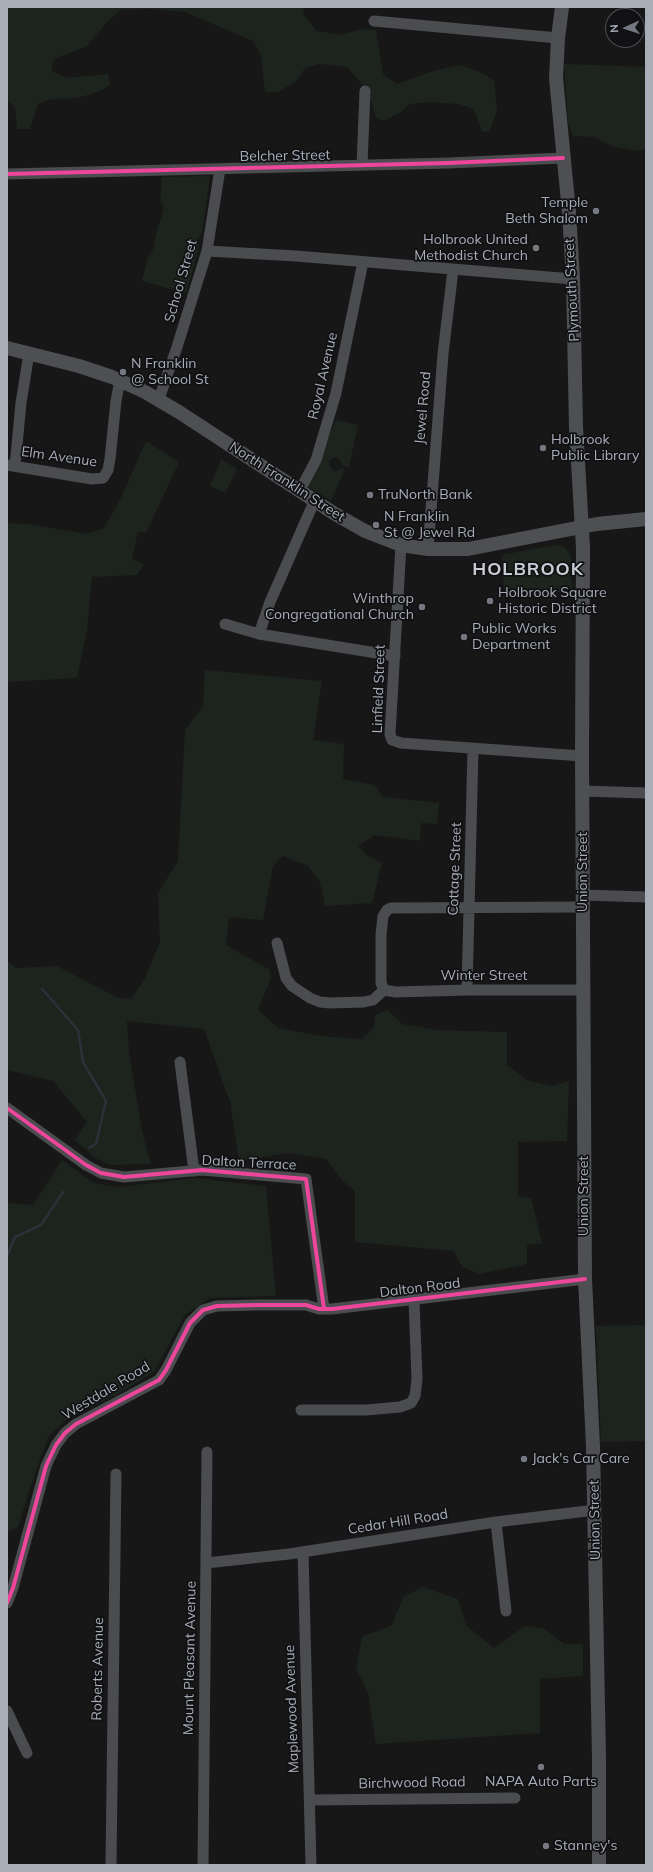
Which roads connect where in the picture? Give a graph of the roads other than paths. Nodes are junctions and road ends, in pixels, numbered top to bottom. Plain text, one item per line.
1 (562, 7) edge
2 (374, 21) dead end
3 (558, 38) junction
4 (365, 91) dead end
5 (563, 158) junction
6 (362, 165) junction
7 (220, 169) junction
8 (7, 174) edge
9 (207, 251) junction
10 (363, 262) junction
11 (453, 270) junction
12 (573, 279) junction
13 (7, 348) edge
14 (29, 353) junction
15 (120, 380) junction
16 (159, 399) junction
17 (11, 465) edge
18 (299, 492) junction
19 (314, 502) junction
20 (646, 519) edge
21 (581, 527) junction
22 (401, 545) junction
23 (428, 550) junction
24 (225, 624) dead end
25 (259, 634) junction
26 (395, 656) junction
27 (474, 748) junction
28 (582, 756) junction
29 (582, 791) junction
30 (646, 793) edge
31 (646, 897) edge
32 (583, 901) junction
33 (469, 908) junction
34 (277, 943) dead end
35 (384, 990) junction
36 (467, 990) junction
37 (583, 990) junction
38 (180, 1062) dead end
39 (7, 1108) edge
40 (194, 1171) junction
41 (585, 1279) junction
42 (414, 1300) junction
43 (258, 1305) joint
44 (324, 1310) junction
45 (301, 1410) dead end
46 (207, 1452) dead end
47 (116, 1474) dead end
48 (595, 1510) junction
49 (496, 1522) junction
50 (303, 1552) junction
51 (206, 1563) junction
52 (7, 1603) edge
53 (506, 1611) dead end
54 (7, 1711) edge
55 (27, 1753) dead end
56 (515, 1798) dead end
57 (310, 1800) junction
58 (111, 1865) edge
59 (203, 1865) edge
60 (312, 1865) edge
61 (599, 1865) edge

1 - 3 main road, Plymouth Street
2 - 3 street
3 - 5 main road, Plymouth Street
4 - 6 street
5 - 6 street, Belcher Street
5 - 12 main road, Plymouth Street
6 - 7 street, Belcher Street
7 - 8 street, Belcher Street
7 - 9 street, School Street
9 - 10 street
9 - 16 street, School Street
10 - 11 street
10 - 18 street, Royal Avenue
11 - 12 street
11 - 23 street, Jewel Road
12 - 21 main road, Plymouth Street
13 - 14 main road, North Franklin Street
14 - 15 main road, North Franklin Street
14 - 17 street
15 - 16 main road, North Franklin Street
15 - 17 street, Elm Avenue
16 - 18 main road, North Franklin Street
18 - 19 main road, North Franklin Street
19 - 22 main road, North Franklin Street
19 - 25 street
20 - 21 main road, North Franklin Street
21 - 23 main road, North Franklin Street
21 - 28 main road, Union Street
22 - 23 main road, North Franklin Street
22 - 26 street, Linfield Street
24 - 25 street
25 - 26 street
26 - 27 street, Linfield Street
27 - 28 street, Linfield Street
27 - 33 street, Cottage Street
28 - 29 main road, Union Street
29 - 30 street
29 - 32 main road, Union Street
31 - 32 street
32 - 33 street
32 - 37 main road, Union Street
33 - 35 street
33 - 36 street, Cottage Street
34 - 35 street
35 - 36 street, Winter Street
36 - 37 street, Winter Street
37 - 41 main road, Union Street
38 - 40 street
39 - 40 street, Dalton Terrace
40 - 44 street, Dalton Terrace
41 - 42 street, Dalton Road
41 - 48 main road, Union Street
42 - 44 street, Dalton Road
42 - 45 street
43 - 44 street, Dalton Road
43 - 52 street, Westdale Road
46 - 51 street, Mount Pleasant Avenue
47 - 58 street, Roberts Avenue
48 - 49 street, Cedar Hill Road
48 - 61 main road, Union Street
49 - 50 street, Cedar Hill Road
49 - 53 street
50 - 51 street, Cedar Hill Road
50 - 57 street, Maplewood Avenue
51 - 59 street, Mount Pleasant Avenue
54 - 55 street
56 - 57 street, Birchwood Road
57 - 60 street, Maplewood Avenue

